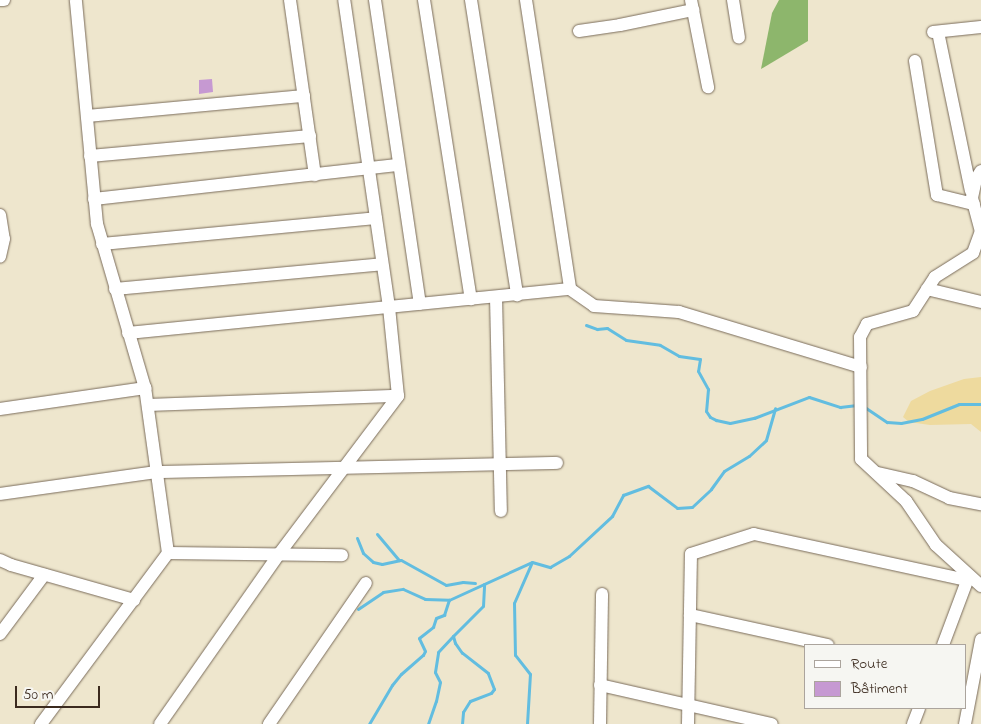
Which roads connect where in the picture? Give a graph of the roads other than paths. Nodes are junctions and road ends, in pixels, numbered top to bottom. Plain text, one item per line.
1 (76, 0) edge
2 (290, 0) edge
3 (344, 0) edge
4 (376, 0) edge
5 (424, 0) edge
6 (471, 0) edge
7 (526, 0) edge
8 (733, 0) edge
9 (692, 5) edge
10 (981, 26) edge
11 (579, 31) dead end
12 (739, 38) dead end
13 (915, 61) dead end
14 (708, 87) dead end
15 (304, 96) junction
16 (87, 116) junction
17 (310, 136) junction
18 (90, 156) junction
19 (400, 165) junction
20 (369, 169) junction
21 (981, 171) edge
22 (315, 175) junction
23 (94, 199) junction
24 (973, 201) junction
25 (0, 215) edge
26 (376, 218) junction
27 (102, 244) junction
28 (0, 257) edge
29 (382, 264) junction
30 (115, 289) junction
31 (570, 289) junction
32 (927, 289) junction
33 (518, 295) junction
34 (496, 297) junction
35 (471, 299) junction
36 (981, 302) edge
37 (420, 304) junction
38 (388, 307) junction
39 (128, 333) junction
40 (862, 367) junction
41 (145, 388) junction
42 (398, 396) junction
43 (148, 405) junction
44 (0, 409) edge
45 (557, 463) dead end
46 (500, 464) junction
47 (344, 468) junction
48 (157, 472) junction
49 (876, 473) junction
50 (0, 494) edge
51 (981, 504) edge
52 (501, 511) dead end
53 (168, 553) junction
54 (279, 554) junction
55 (342, 555) dead end
56 (0, 560) edge
57 (44, 575) junction
58 (968, 578) junction
59 (366, 583) dead end
60 (981, 586) edge
61 (602, 594) dead end
62 (134, 600) junction
63 (690, 615) junction
64 (0, 634) edge
65 (981, 640) edge
66 (823, 644) edge
67 (942, 644) edge
68 (979, 654) edge
69 (600, 685) junction
70 (688, 705) junction
71 (919, 709) edge
72 (41, 724) edge
73 (160, 724) edge
74 (270, 724) edge
75 (600, 724) edge
76 (688, 724) edge
77 (772, 724) edge
78 (913, 724) edge
79 (965, 724) edge

1 - 16 street
2 - 15 street
3 - 20 street
4 - 19 street
5 - 35 street
6 - 33 street
7 - 31 street
8 - 12 street
9 - 11 street
9 - 14 street
10 - 24 street
13 - 24 street
15 - 16 street
15 - 17 street
16 - 18 street
17 - 18 street
17 - 22 street
18 - 23 street
19 - 20 street
19 - 37 street
20 - 22 street
20 - 26 street
21 - 24 street
22 - 23 street
23 - 27 street
24 - 32 street
25 - 28 street
26 - 27 street
26 - 29 street
27 - 30 street
29 - 30 street
29 - 38 street
30 - 39 street
31 - 33 street
31 - 40 street
32 - 36 street
32 - 40 street
33 - 34 street
34 - 35 street
34 - 46 street
35 - 37 street
37 - 38 street
38 - 39 street
38 - 42 street
39 - 41 street
40 - 49 street
41 - 43 street
41 - 44 street
42 - 43 street
42 - 47 street
43 - 48 street
45 - 46 street
46 - 47 street
46 - 52 street
47 - 48 street
47 - 54 street
48 - 50 street
48 - 53 street
49 - 51 street
49 - 58 street
53 - 54 street
53 - 62 street
54 - 55 street
54 - 73 street
56 - 57 street
57 - 62 street
57 - 64 street
58 - 60 street
58 - 63 street
58 - 67 street
59 - 74 street
61 - 69 street
62 - 72 street
63 - 66 street
63 - 70 street
65 - 68 street
68 - 79 street
69 - 70 street
69 - 75 street
70 - 76 street
70 - 77 street
71 - 78 street

